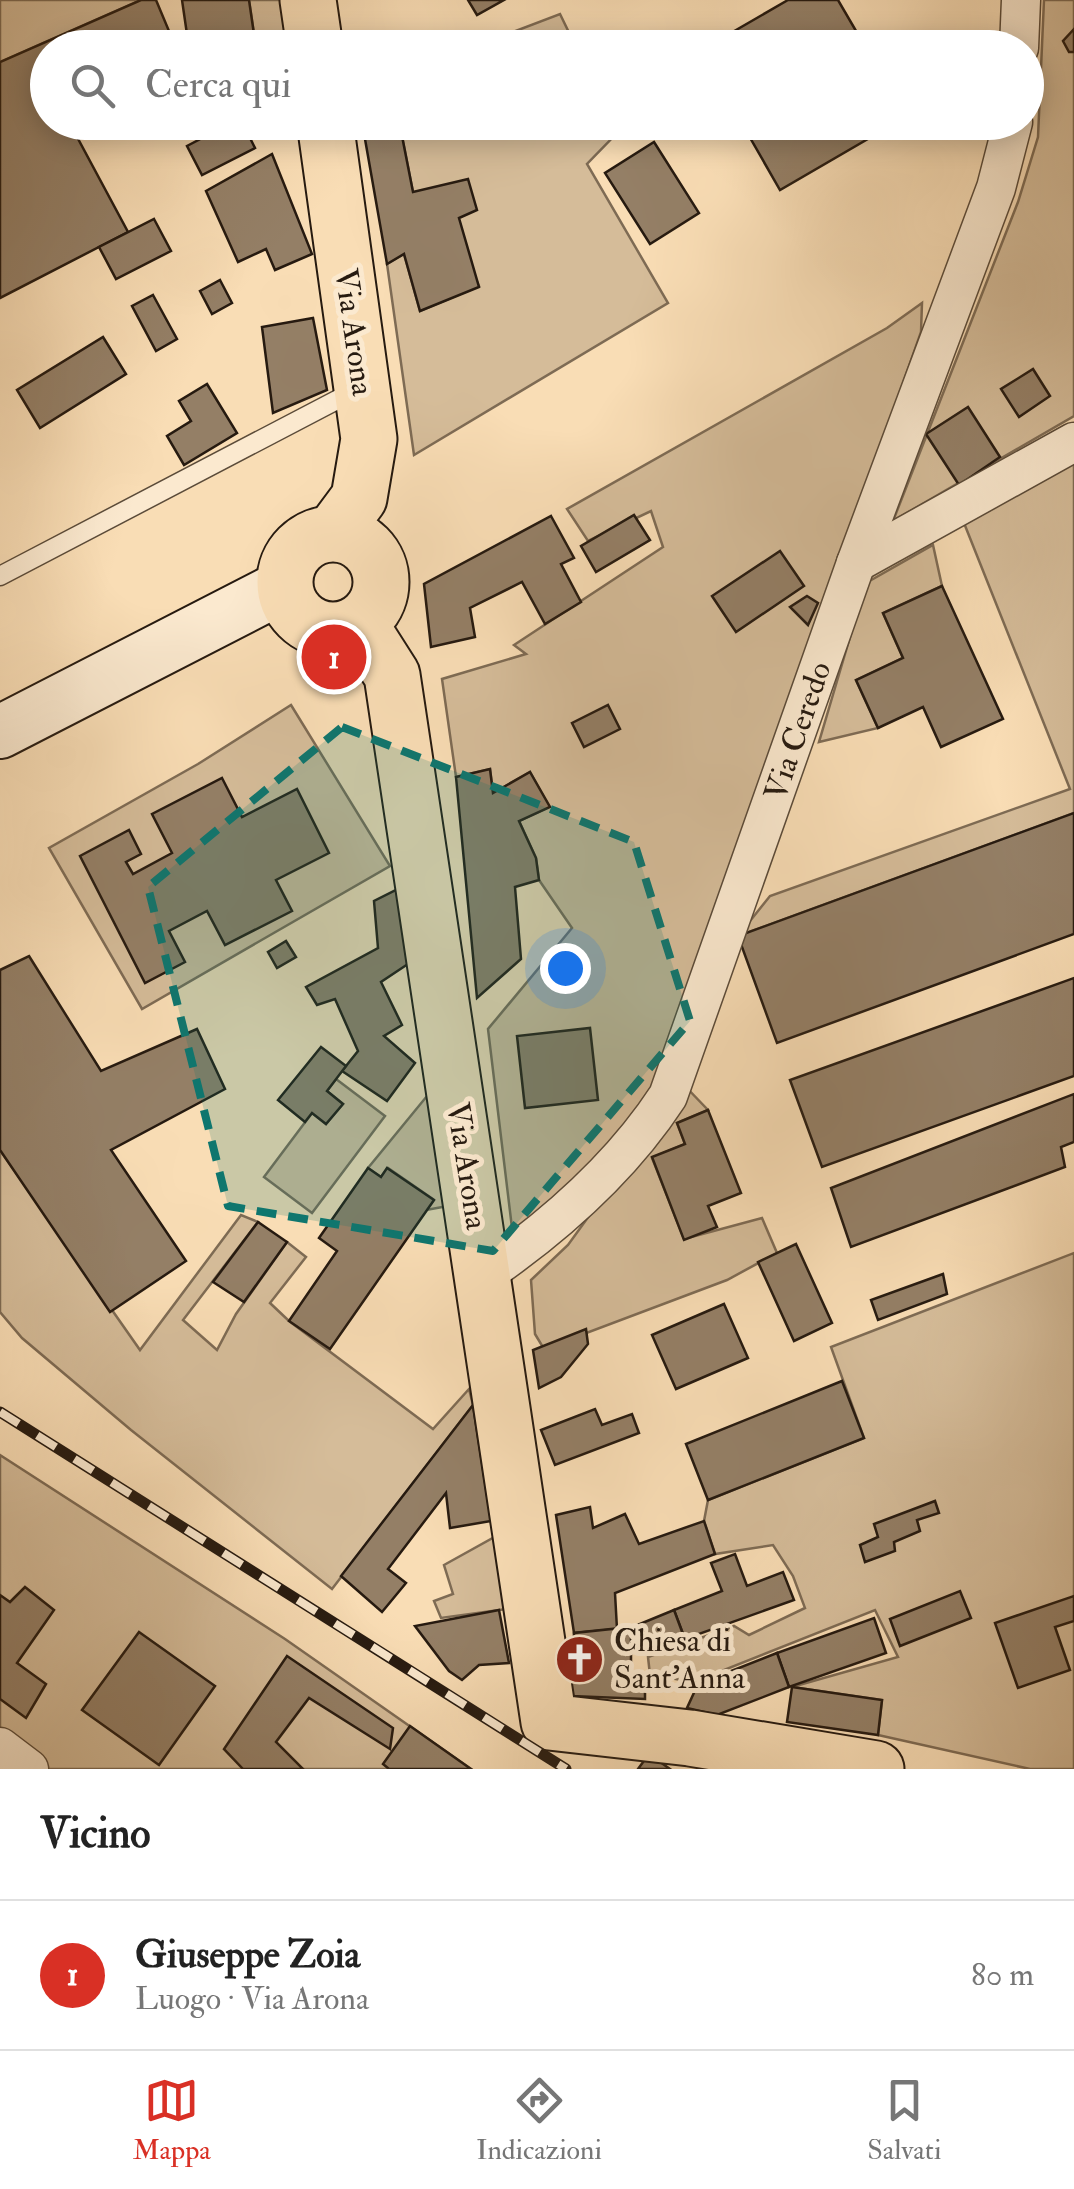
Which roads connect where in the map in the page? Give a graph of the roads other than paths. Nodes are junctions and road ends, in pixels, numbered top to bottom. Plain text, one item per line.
1 (308, 0) edge
2 (1021, 0) edge
3 (312, 30) edge
4 (1020, 30) edge
5 (328, 140) edge
6 (1008, 140) edge
7 (362, 388) junction
8 (1074, 442) edge
9 (333, 533) junction
10 (856, 562) junction
11 (0, 576) edge
12 (284, 586) junction
13 (348, 628) junction
14 (0, 732) edge
15 (484, 1275) junction
16 (0, 1747) edge
17 (29, 1769) edge
18 (876, 1769) edge

1 - 3 main road
2 - 4 street
5 - 7 main road, Via Arona
6 - 10 street, Via Ceredo
7 - 9 main road, Via Arona
7 - 11 lane
8 - 10 street
9 - 12 main road
9 - 13 main road
10 - 15 street, Via Ceredo
12 - 13 main road
12 - 14 main road
13 - 15 main road, Via Arona
15 - 18 main road, Via Arona
16 - 17 street

